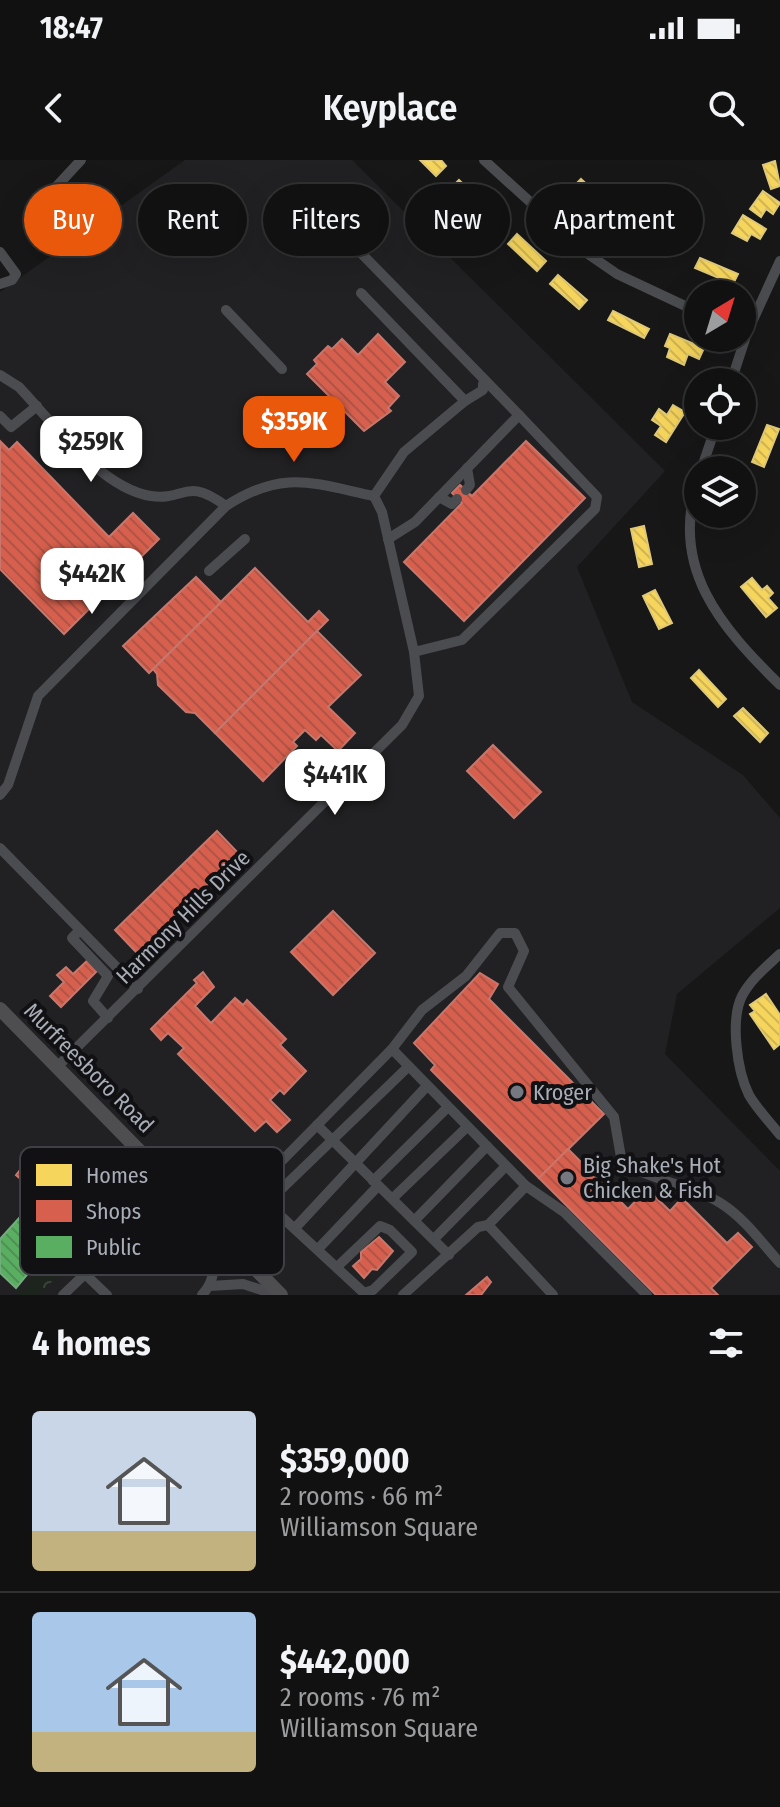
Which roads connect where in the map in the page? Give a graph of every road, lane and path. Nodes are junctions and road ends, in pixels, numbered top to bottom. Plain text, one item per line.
1 (81, 160) edge
2 (484, 160) edge
3 (59, 184) edge
4 (0, 252) edge
5 (363, 256) edge
6 (780, 261) edge
7 (0, 284) edge
8 (361, 293) dead end
9 (684, 305) edge
10 (226, 310) dead end
11 (756, 310) edge
12 (282, 369) dead end
13 (0, 375) edge
14 (484, 383) junction
15 (467, 400) junction
16 (37, 406) junction
17 (519, 415) junction
18 (0, 416) edge
19 (467, 468) junction
20 (466, 490) dead end
21 (374, 496) junction
22 (439, 497) junction
23 (457, 499) dead end
24 (226, 506) junction
25 (691, 528) edge
26 (245, 539) dead end
27 (388, 539) junction
28 (209, 571) dead end
29 (414, 652) junction
30 (780, 685) edge
31 (0, 795) edge
32 (0, 848) edge
33 (80, 930) junction
34 (780, 954) edge
35 (118, 968) junction
36 (108, 976) junction
37 (138, 989) junction
38 (0, 1009) edge
39 (108, 1018) junction
40 (392, 1049) junction
41 (57, 1067) junction
42 (408, 1067) junction
43 (427, 1086) junction
44 (448, 1107) junction
45 (317, 1125) junction
46 (467, 1127) junction
47 (780, 1135) edge
48 (331, 1140) junction
49 (487, 1146) junction
50 (136, 1147) edge
51 (284, 1159) edge
52 (354, 1164) junction
53 (506, 1166) junction
54 (375, 1184) junction
55 (284, 1186) edge
56 (526, 1186) junction
57 (393, 1198) junction
58 (284, 1217) edge
59 (415, 1220) junction
60 (488, 1225) junction
61 (296, 1227) junction
62 (434, 1239) junction
63 (319, 1248) junction
64 (449, 1255) junction
65 (780, 1263) edge
66 (338, 1266) junction
67 (84, 1275) edge
68 (86, 1275) edge
69 (213, 1275) edge
70 (261, 1275) edge
71 (210, 1286) junction
72 (63, 1295) edge
73 (107, 1295) edge
74 (202, 1295) edge
75 (279, 1295) edge
76 (403, 1295) edge
77 (553, 1295) edge
78 (647, 1295) edge

1 - 3 street
2 - 9 street
4 - 7 street
5 - 14 street
6 - 11 street
8 - 15 street
10 - 12 street
13 - 16 street
14 - 15 street
14 - 17 street
15 - 21 street
16 - 18 street
16 - 24 street
17 - 19 street
17 - 29 street
19 - 20 street
19 - 22 street
21 - 24 street
21 - 27 street, Harmony Hills Drive
22 - 23 street
22 - 27 street
24 - 31 street
25 - 30 street
26 - 28 street
27 - 29 street, Harmony Hills Drive
29 - 37 street, Harmony Hills Drive
32 - 33 street
33 - 35 street
33 - 36 street
34 - 47 street
35 - 36 street
35 - 37 street
36 - 39 street
37 - 39 street, Harmony Hills Drive
38 - 41 highway, Murfreesboro Road
39 - 41 street, Harmony Hills Drive
40 - 42 street
40 - 45 street
40 - 65 street
41 - 50 highway, Murfreesboro Road
42 - 43 street
42 - 48 street
43 - 44 street
43 - 52 street
44 - 46 street
44 - 54 street
45 - 48 street
45 - 51 street
46 - 49 street
46 - 57 street
48 - 52 street
48 - 55 street
49 - 53 street
49 - 59 street
52 - 54 street
52 - 61 street
53 - 56 street
53 - 62 street
54 - 57 street
54 - 63 street
56 - 60 street
56 - 78 street
57 - 59 street
58 - 61 street
59 - 62 street
60 - 64 street
60 - 77 street
61 - 63 street
62 - 64 street
63 - 66 street
64 - 76 street
66 - 66 street
67 - 72 street
68 - 73 street
69 - 71 street
70 - 75 highway, Murfreesboro Road
71 - 74 street
71 - 75 street

